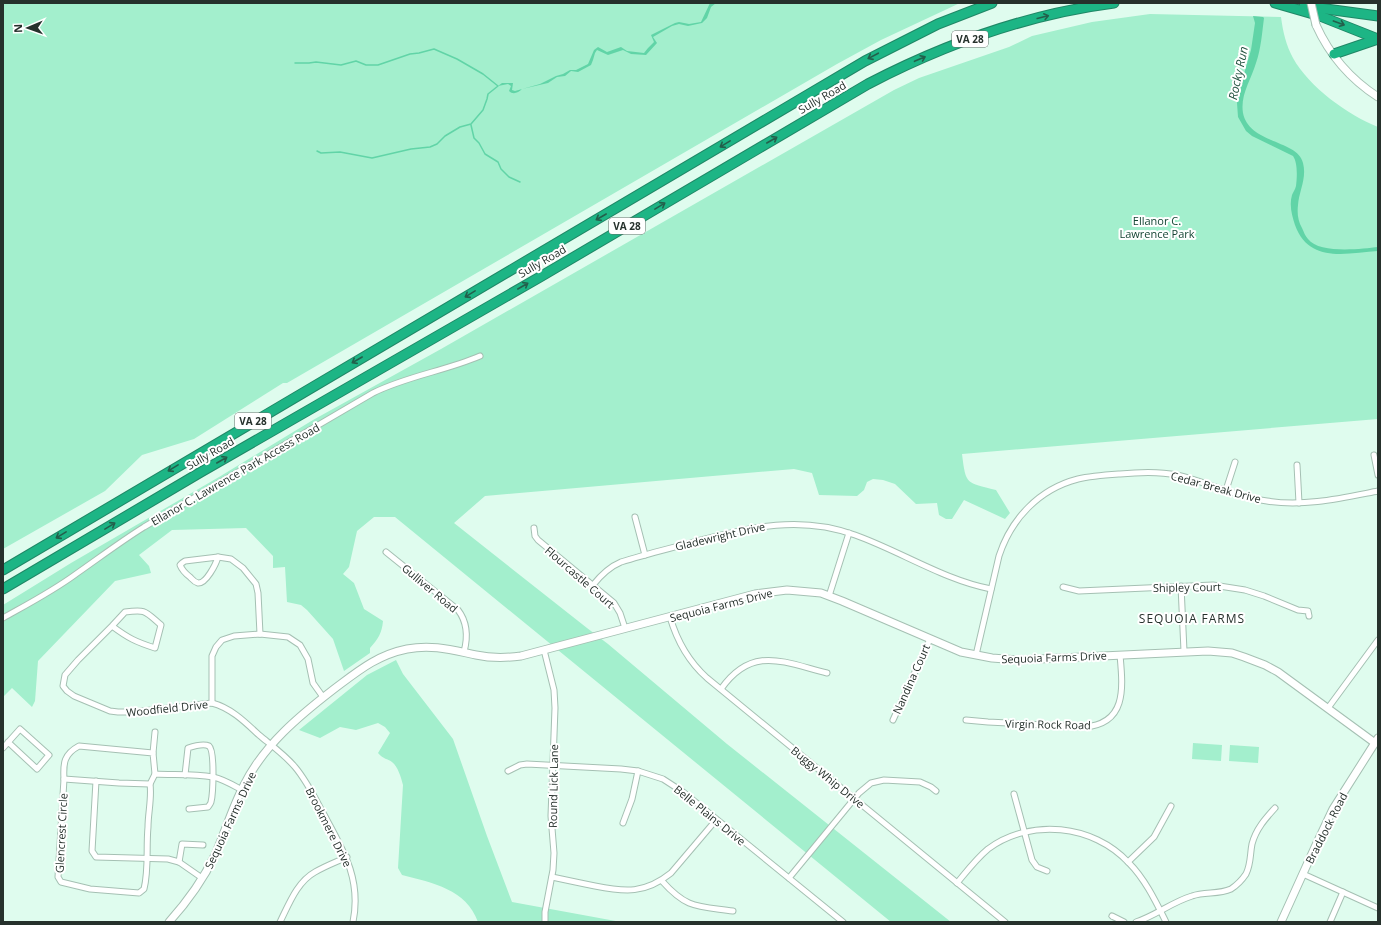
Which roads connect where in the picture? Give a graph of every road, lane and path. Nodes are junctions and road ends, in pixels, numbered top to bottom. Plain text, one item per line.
1 (992, 3) edge
2 (1114, 3) edge
3 (1276, 3) edge
4 (1283, 3) edge
5 (1311, 3) edge
6 (1378, 16) edge
7 (1378, 39) edge
8 (1334, 54) junction
9 (1378, 97) edge
10 (480, 356) dead end
11 (1374, 455) dead end
12 (1235, 462) dead end
13 (1297, 465) dead end
14 (1378, 475) edge
15 (1226, 490) junction
16 (1378, 491) edge
17 (1299, 503) junction
18 (635, 517) dead end
19 (534, 528) dead end
20 (849, 533) junction
21 (386, 552) dead end
22 (645, 554) junction
23 (218, 557) junction
24 (3, 570) edge
25 (593, 585) junction
26 (1181, 586) junction
27 (1063, 587) dead end
28 (3, 589) edge
29 (991, 589) junction
30 (829, 596) junction
31 (1309, 613) dead end
32 (670, 617) junction
33 (3, 618) edge
34 (112, 626) junction
35 (626, 628) junction
36 (260, 634) junction
37 (930, 639) junction
38 (1378, 640) edge
39 (544, 650) junction
40 (1184, 651) junction
41 (464, 652) junction
42 (1120, 655) junction
43 (976, 656) junction
44 (827, 673) dead end
45 (720, 690) junction
46 (323, 697) junction
47 (212, 702) junction
48 (1328, 708) junction
49 (893, 720) dead end
50 (966, 720) dead end
51 (155, 732) dead end
52 (8, 742) junction
53 (1377, 742) edge
54 (272, 745) junction
55 (3, 748) edge
56 (153, 753) junction
57 (553, 765) junction
58 (508, 771) dead end
59 (638, 771) junction
60 (156, 774) junction
61 (185, 775) junction
62 (213, 778) junction
63 (64, 779) junction
64 (96, 781) junction
65 (150, 784) junction
66 (242, 790) junction
67 (936, 791) dead end
68 (1014, 794) dead end
69 (854, 799) junction
70 (1171, 806) dead end
71 (1275, 808) dead end
72 (189, 809) dead end
73 (716, 820) junction
74 (623, 823) dead end
75 (1024, 833) junction
76 (203, 845) dead end
77 (347, 858) junction
78 (148, 859) junction
79 (179, 862) junction
80 (1128, 862) junction
81 (1047, 871) dead end
82 (1303, 874) junction
83 (552, 877) junction
84 (202, 878) junction
85 (789, 878) junction
86 (662, 880) junction
87 (957, 883) junction
88 (1343, 892) junction
89 (1378, 908) edge
90 (732, 911) dead end
91 (1160, 911) junction
92 (1112, 916) dead end
93 (169, 922) edge
94 (280, 922) edge
95 (353, 922) edge
96 (545, 922) edge
97 (843, 922) edge
98 (1005, 922) edge
99 (1124, 922) edge
100 (1136, 922) edge
101 (1166, 922) edge
102 (1281, 922) edge
103 (1330, 922) edge

1 -> 24 highway, Sully Road / VA 28
28 -> 2 highway, Sully Road / VA 28
3 -> 7 highway
4 - 6 highway
5 - 8 street, bridge
7 - 8 highway
8 - 9 street
10 - 33 street, Ellanor C. Lawrence Park Access Road
11 - 14 street
12 - 15 street
13 - 17 street
15 - 17 street, Cedar Break Drive
15 - 29 street, Cedar Break Drive
16 - 17 street, Cedar Break Drive
18 - 22 street
19 - 25 street, Flourcastle Court
20 - 22 street, Gladewright Drive
20 - 29 street, Gladewright Drive
20 - 30 street
21 - 41 street, Gulliver Road
22 - 25 street, Gladewright Drive
23 - 23 street
23 - 36 street
25 - 35 street, Flourcastle Court
26 - 27 street, Shipley Court
26 - 31 street, Shipley Court
26 - 40 street
29 - 43 street, Cedar Break Drive
30 - 32 street, Sequoia Farms Drive
30 - 37 street, Sequoia Farms Drive
32 - 35 street, Sequoia Farms Drive
32 - 45 street, Buggy Whip Drive
34 - 34 street, Woodfield Drive
34 - 47 street, Woodfield Drive
35 - 39 street, Sequoia Farms Drive
36 - 46 street
36 - 47 street
37 - 43 street, Sequoia Farms Drive
37 - 49 street, Nandina Court
38 - 48 street
39 - 41 street, Sequoia Farms Drive
39 - 57 street, Round Lick Lane
40 - 42 street, Sequoia Farms Drive
40 - 48 street, Sequoia Farms Drive
41 - 46 street, Sequoia Farms Drive
42 - 43 street, Sequoia Farms Drive
42 - 50 street, Virgin Rock Road
44 - 45 street
45 - 69 street, Buggy Whip Drive
46 - 54 street, Sequoia Farms Drive
47 - 54 street, Woodfield Drive
48 - 53 street, Sequoia Farms Drive
51 - 56 street
52 - 52 street
52 - 55 street
53 - 82 street, Braddock Road
54 - 66 street, Sequoia Farms Drive
54 - 77 street, Brookmere Drive
56 - 60 street
56 - 63 street, Glencrest Circle
57 - 58 street, Belle Plains Drive
57 - 59 street, Belle Plains Drive
57 - 83 street, Round Lick Lane
59 - 73 street, Belle Plains Drive
59 - 74 street
60 - 61 street
60 - 65 street
61 - 62 street
61 - 62 street
62 - 66 street
62 - 72 street
63 - 64 street
63 - 78 street, Glencrest Circle
64 - 65 street
64 - 78 street
65 - 78 street, Glencrest Circle
66 - 84 street, Sequoia Farms Drive
67 - 69 street
68 - 75 street
69 - 85 street
69 - 87 street, Buggy Whip Drive
70 - 80 street
71 - 91 street
73 - 85 street, Belle Plains Drive
73 - 86 street
75 - 80 street
75 - 81 street
75 - 87 street
76 - 79 street
77 - 94 street
77 - 95 street, Brookmere Drive
78 - 79 street
79 - 84 street
80 - 91 street
82 - 88 street
82 - 102 street, Braddock Road
83 - 86 street
83 - 96 street, Round Lick Lane
84 - 93 street, Sequoia Farms Drive
85 - 97 street, Belle Plains Drive
86 - 90 street
87 - 98 street, Buggy Whip Drive
88 - 89 street
88 - 103 street
91 - 100 street
91 - 101 street
92 - 99 street

